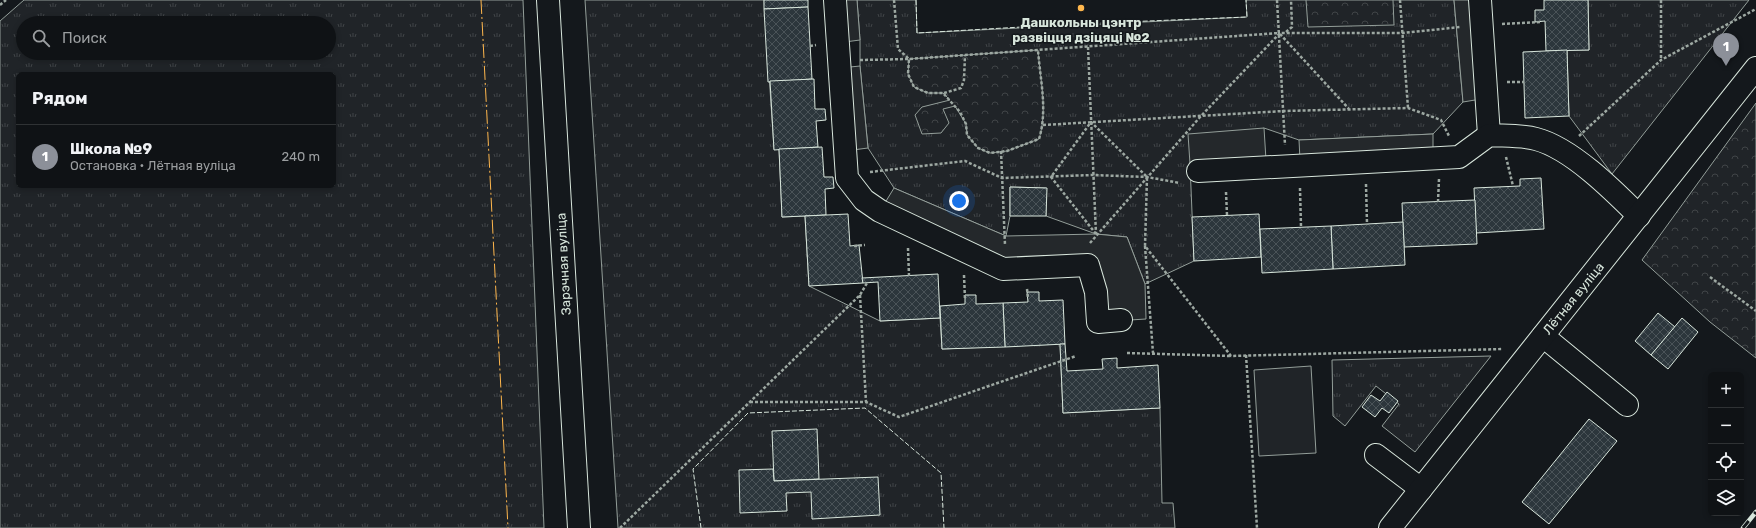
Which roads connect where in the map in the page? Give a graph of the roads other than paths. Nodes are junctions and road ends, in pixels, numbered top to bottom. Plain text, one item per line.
1 (548, 0) edge
2 (834, 0) edge
3 (1480, 0) edge
4 (1756, 68) edge
5 (1490, 135) junction
6 (1191, 177) road end
7 (1639, 216) junction
8 (1121, 320) dead end
9 (1543, 336) junction
10 (1627, 405) dead end
11 (1376, 455) dead end
12 (1421, 489) junction
13 (579, 528) edge
14 (1390, 528) edge

1 - 13 street, Зарэчная вуліца
2 - 8 street
3 - 5 street
4 - 7 street, Лётная вуліца
5 - 6 street
5 - 7 street
7 - 9 street, Лётная вуліца
9 - 10 street
9 - 12 street, Лётная вуліца
11 - 12 street
12 - 14 street, Лётная вуліца

